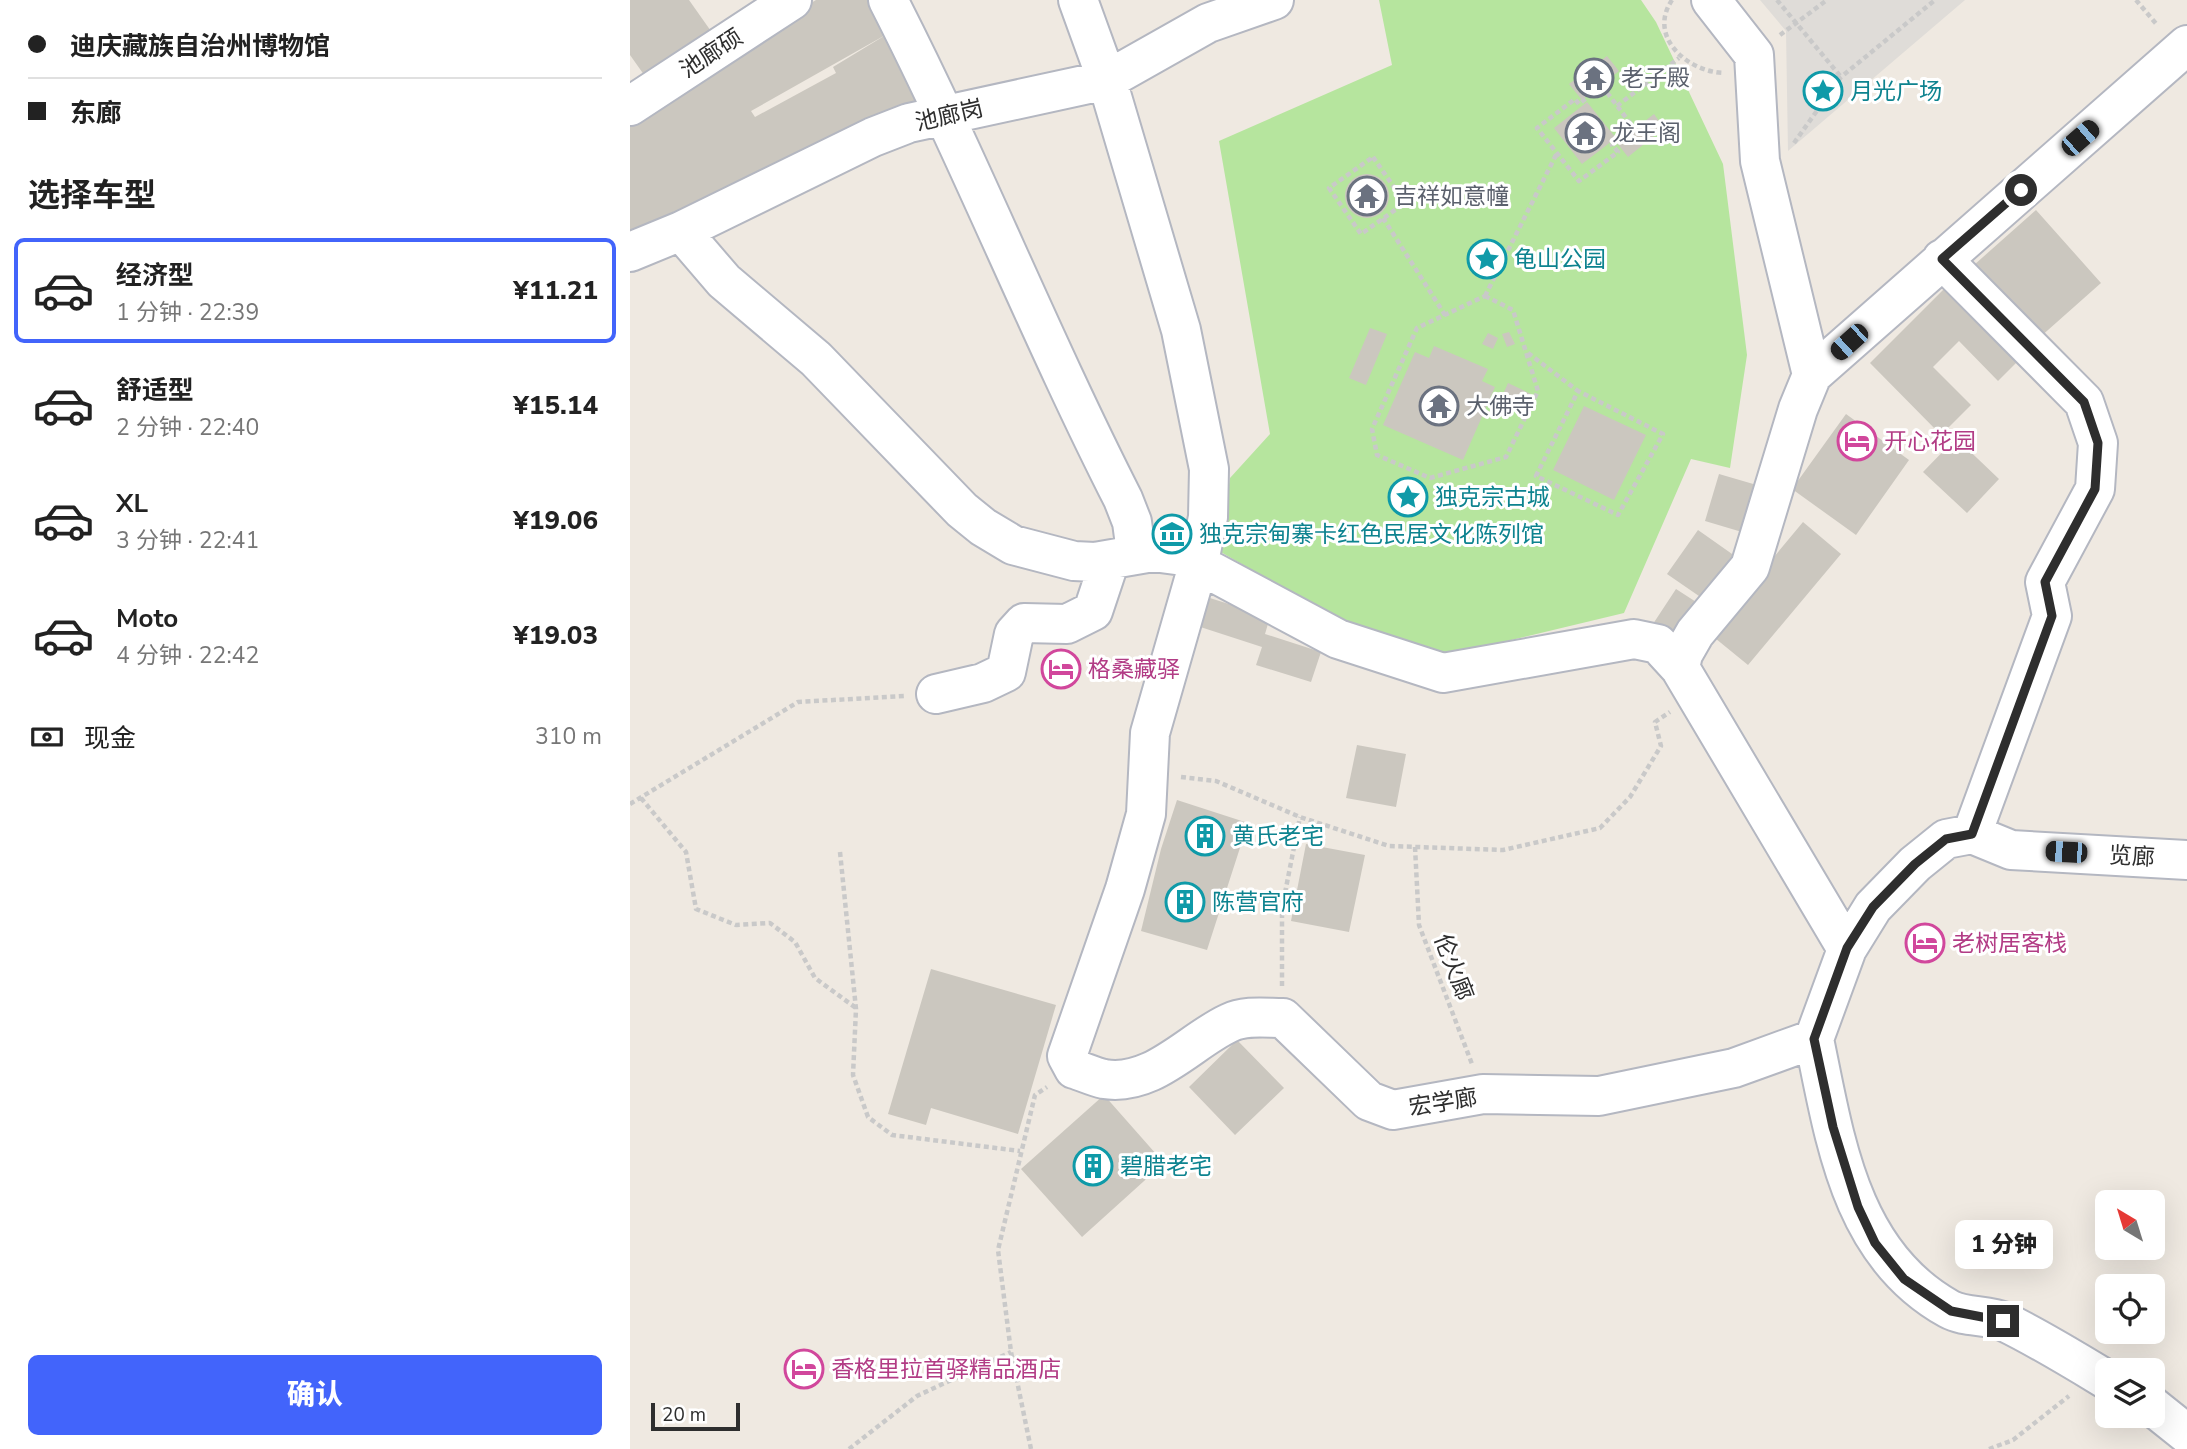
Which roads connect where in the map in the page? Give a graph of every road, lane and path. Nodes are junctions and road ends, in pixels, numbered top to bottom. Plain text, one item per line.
1 (792, 0) edge
2 (888, 0) edge
3 (1078, 0) edge
4 (1275, 0) edge
5 (1672, 0) edge
6 (1711, 0) edge
7 (1777, 0) edge
8 (1827, 0) edge
9 (1935, 0) edge
10 (1205, 11) edge
11 (1796, 23) junction
12 (2187, 45) edge
13 (1754, 55) junction
14 (1841, 77) junction
15 (1107, 80) junction
16 (634, 96) edge
17 (1617, 106) junction
18 (947, 116) junction
19 (1557, 153) junction
20 (1760, 160) junction
21 (1383, 218) junction
22 (681, 231) junction
23 (630, 251) edge
24 (1942, 259) junction
25 (1485, 296) junction
26 (1444, 315) junction
27 (1528, 353) junction
28 (1812, 375) junction
29 (1578, 391) junction
30 (1123, 556) junction
31 (1199, 562) junction
32 (1687, 682) junction
33 (936, 694) joint
34 (1149, 772) junction
35 (641, 798) junction
36 (630, 804) edge
37 (1300, 817) junction
38 (1972, 834) junction
39 (1415, 847) junction
40 (840, 852) dead end
41 (2187, 860) edge
42 (1847, 948) junction
43 (856, 1009) junction
44 (1283, 1018) junction
45 (1814, 1039) junction
46 (1074, 1069) junction
47 (1483, 1094) junction
48 (1020, 1151) junction
49 (1011, 1352) junction
50 (2095, 1373) edge
51 (2095, 1382) edge
52 (2165, 1416) edge
53 (2187, 1434) edge
54 (849, 1449) edge
55 (1031, 1449) edge
56 (1989, 1449) edge

1 - 16 street, 池廊硕
2 - 18 street
3 - 15 street
4 - 10 street, 池廊岗
5 - 17 path
6 - 13 street
7 - 11 path
8 - 11 path
9 - 14 path
10 - 15 street, 池廊岗
11 - 13 path
11 - 14 path
12 - 24 street
13 - 20 street
14 - 20 path
15 - 18 street, 池廊岗
15 - 31 street
17 - 19 path
17 - 19 path
18 - 22 street, 池廊岗
18 - 30 street
19 - 25 path
20 - 28 street
21 - 21 path
21 - 26 path
22 - 23 street, 池廊岗
22 - 30 street
24 - 28 street
24 - 38 street
25 - 26 path
25 - 27 path
26 - 27 path
27 - 29 path
28 - 32 street
29 - 29 path
30 - 31 street
30 - 33 street
31 - 32 street
31 - 34 street
32 - 39 path
32 - 42 street
33 - 35 path
34 - 37 path
34 - 46 street
35 - 36 path
35 - 43 path
37 - 39 path
37 - 44 path
38 - 41 street, 览廊
38 - 42 street
39 - 47 path, 伦火廊
40 - 43 path
42 - 45 street
43 - 48 path
44 - 46 street
44 - 47 street, 宏学廊
45 - 47 street, 宏学廊
45 - 50 street
46 - 48 path
48 - 49 path
49 - 54 path
49 - 55 path
51 - 56 path
52 - 53 street

